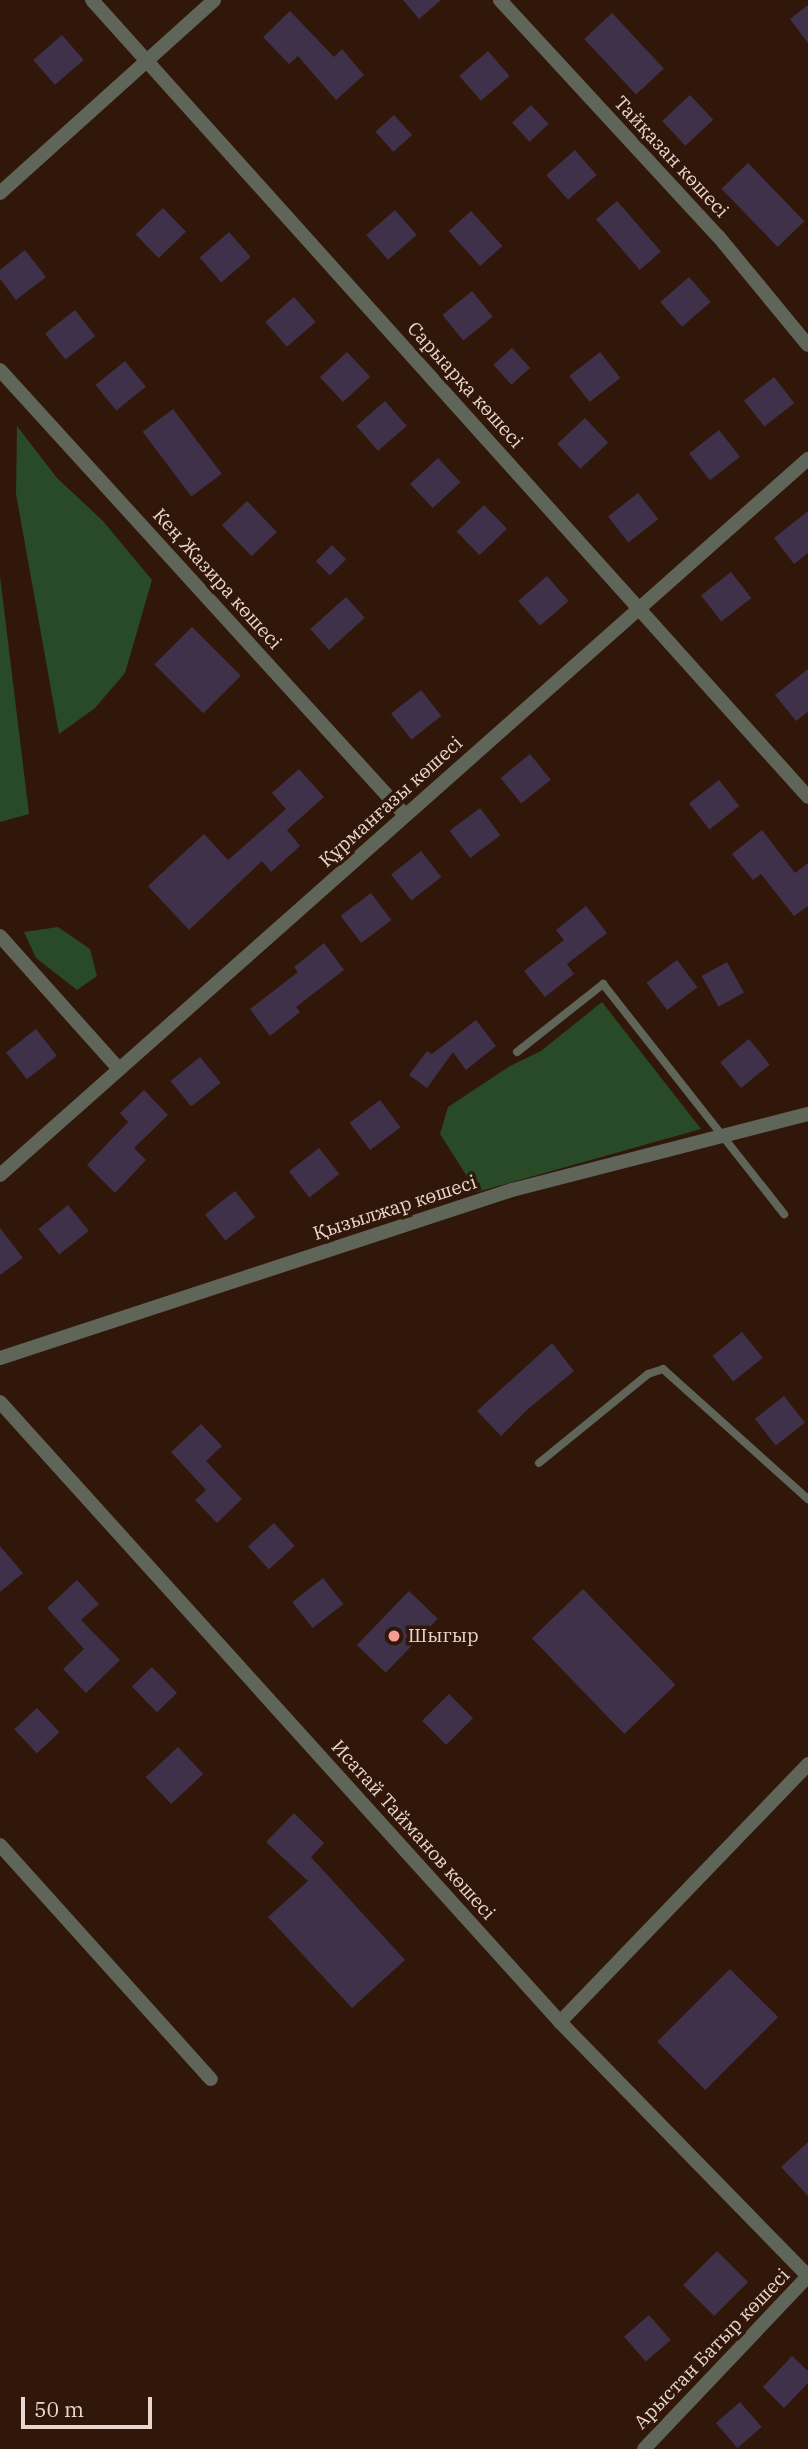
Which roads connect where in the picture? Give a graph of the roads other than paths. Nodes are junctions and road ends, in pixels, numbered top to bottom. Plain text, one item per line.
1 (92, 0) edge
2 (214, 0) edge
3 (500, 0) edge
4 (148, 62) junction
5 (0, 193) edge
6 (808, 345) edge
7 (0, 370) edge
8 (808, 459) edge
9 (640, 607) junction
10 (808, 797) edge
11 (405, 815) junction
12 (0, 936) edge
13 (517, 1052) dead end
14 (119, 1069) junction
15 (808, 1114) edge
16 (724, 1138) junction
17 (0, 1175) edge
18 (784, 1214) dead end
19 (0, 1358) edge
20 (0, 1402) edge
21 (539, 1463) dead end
22 (808, 1499) edge
23 (808, 1764) edge
24 (0, 1845) edge
25 (560, 2022) junction
26 (211, 2079) dead end
27 (808, 2276) edge
28 (644, 2449) edge

1 - 4 street, Сарыарқа көшесі
2 - 4 street
3 - 6 street, Тайқазан көшесі
4 - 5 street
4 - 9 street, Сарыарқа көшесі
7 - 11 street, Кең Жазира көшесі
8 - 9 street, Құрманғазы көшесі
9 - 10 street, Сарыарқа көшесі
9 - 11 street, Құрманғазы көшесі
11 - 14 street, Құрманғазы көшесі
12 - 14 street
13 - 16 lane
14 - 17 street, Құрманғазы көшесі
15 - 16 street, Қызылжар көшесі
16 - 18 lane
16 - 19 street, Қызылжар көшесі
20 - 25 street, Исатай Тайманов көшесі
21 - 22 lane
23 - 25 street
24 - 26 street
25 - 27 street, Исатай Тайманов көшесі
27 - 28 street, Арыстан Батыр көшесі

